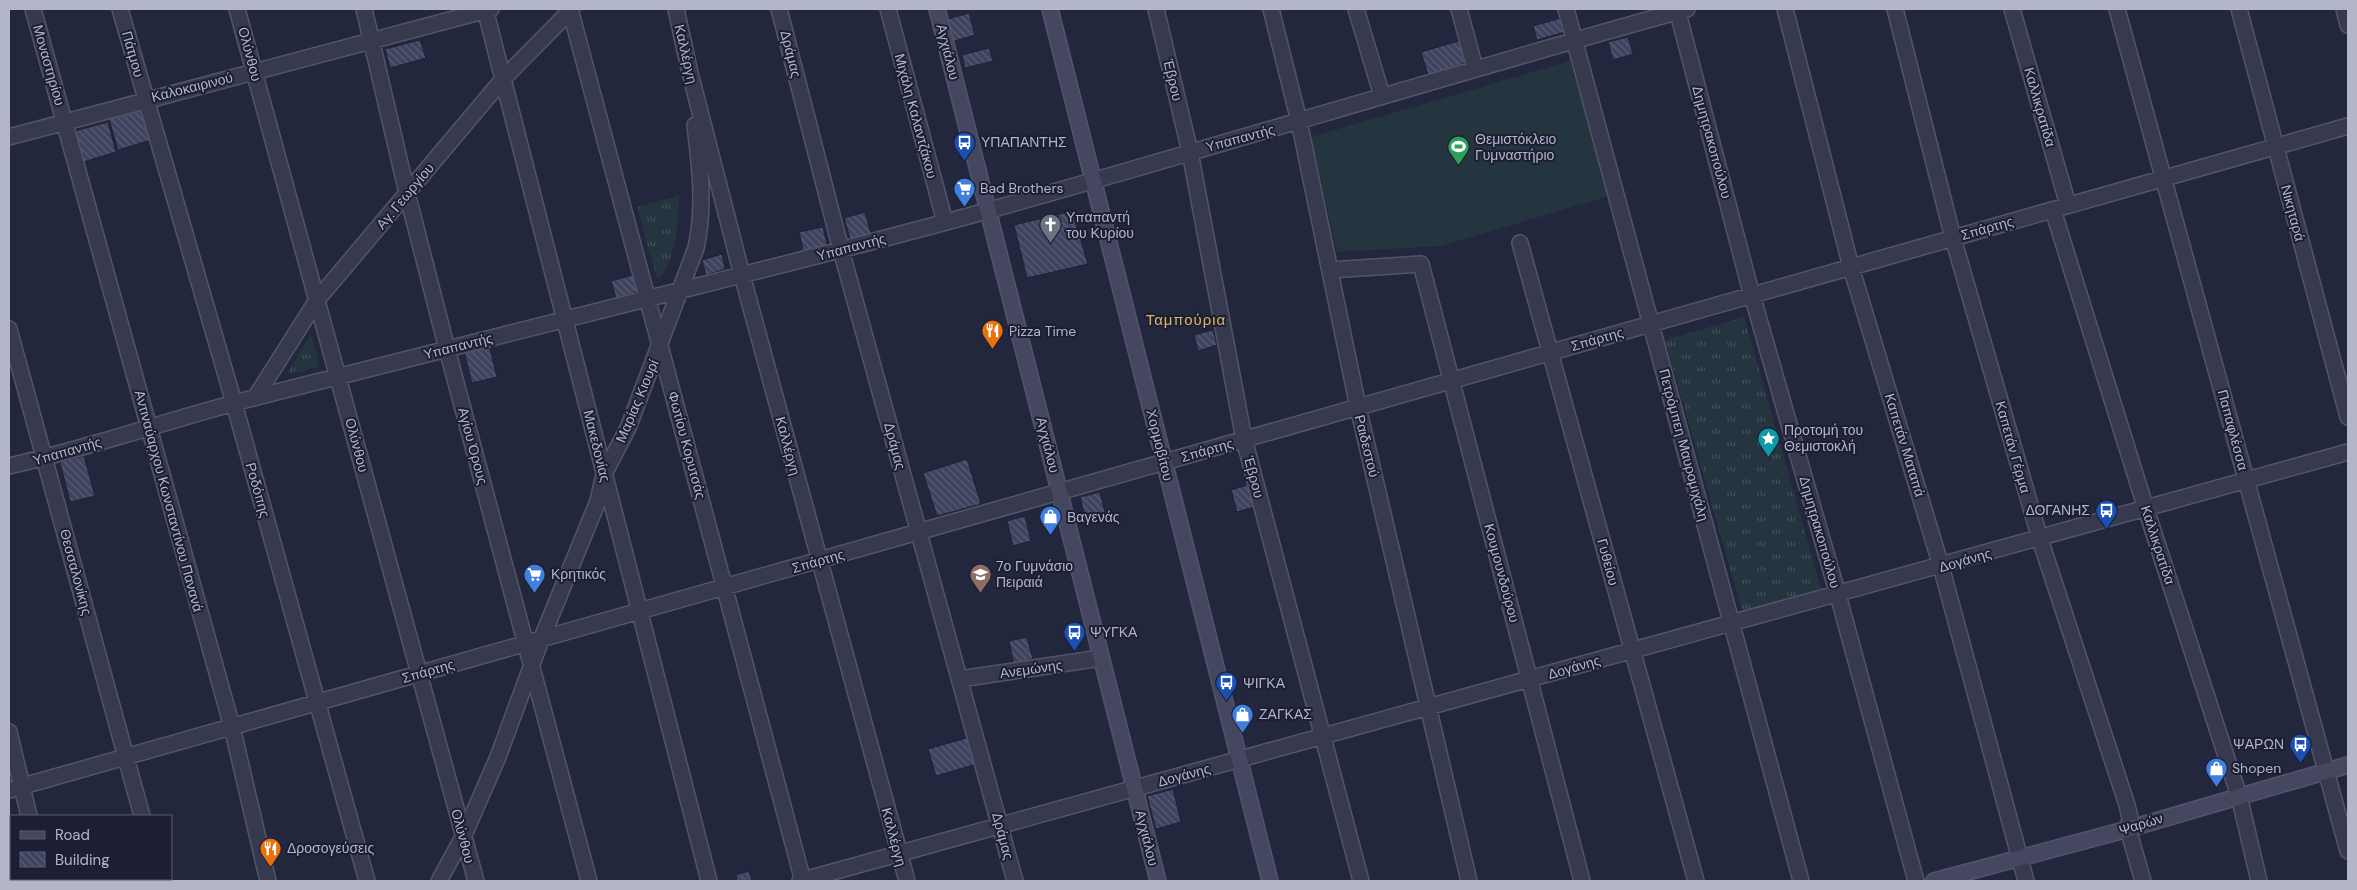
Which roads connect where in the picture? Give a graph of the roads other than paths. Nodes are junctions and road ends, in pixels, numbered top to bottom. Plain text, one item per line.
1 (33, 9) edge
2 (120, 9) edge
3 (237, 9) edge
4 (364, 9) edge
5 (487, 9) edge
6 (571, 9) edge
7 (676, 9) edge
8 (780, 9) edge
9 (888, 9) edge
10 (937, 9) edge
11 (1050, 9) edge
12 (1156, 9) edge
13 (1271, 9) edge
14 (1356, 9) edge
15 (1459, 9) edge
16 (1566, 9) edge
17 (1785, 9) edge
18 (1895, 9) edge
19 (2012, 9) edge
20 (2117, 9) edge
21 (2239, 9) edge
22 (2344, 9) edge
23 (1681, 10) edge
24 (2348, 25) edge
25 (372, 40) junction
26 (1574, 40) junction
27 (1475, 68) junction
28 (254, 71) junction
29 (690, 73) junction
30 (503, 79) junction
31 (1382, 96) junction
32 (146, 99) junction
33 (65, 122) junction
34 (1299, 122) junction
35 (2348, 126) edge
36 (9, 137) edge
37 (2276, 146) junction
38 (1190, 152) junction
39 (2164, 178) junction
40 (1093, 179) junction
41 (407, 193) junction
42 (2068, 205) junction
43 (2053, 210) junction
44 (988, 211) junction
45 (945, 222) junction
46 (1953, 238) junction
47 (1520, 243) dead end
48 (841, 250) junction
49 (1851, 267) junction
50 (1330, 270) junction
51 (742, 275) junction
52 (682, 290) junction
53 (1752, 295) junction
54 (648, 298) junction
55 (317, 300) junction
56 (564, 319) junction
57 (1650, 324) junction
58 (9, 329) edge
59 (660, 346) junction
60 (447, 349) junction
61 (1550, 353) junction
62 (338, 377) junction
63 (1452, 380) junction
64 (256, 398) junction
65 (234, 403) junction
66 (1358, 407) junction
67 (2348, 416) edge
68 (149, 426) junction
69 (1244, 439) junction
70 (2348, 452) edge
71 (45, 458) junction
72 (1164, 462) junction
73 (9, 466) edge
74 (604, 474) junction
75 (2247, 481) junction
76 (1059, 492) junction
77 (2146, 509) junction
78 (919, 532) junction
79 (2040, 538) junction
80 (819, 560) junction
81 (1941, 566) junction
82 (725, 587) junction
83 (1838, 595) junction
84 (639, 611) junction
85 (1732, 624) junction
86 (541, 640) junction
87 (526, 644) junction
88 (1632, 652) junction
89 (1101, 658) junction
90 (532, 667) junction
91 (418, 674) junction
92 (960, 679) junction
93 (1530, 680) junction
94 (317, 703) junction
95 (1430, 707) junction
96 (232, 727) junction
97 (9, 732) edge
98 (1324, 737) junction
99 (126, 757) junction
100 (1240, 760) junction
101 (2348, 765) edge
102 (2326, 771) junction
103 (16, 788) edge
104 (1134, 789) junction
105 (2239, 796) junction
106 (29, 815) edge
107 (142, 815) edge
108 (1000, 826) junction
109 (2128, 829) junction
110 (464, 835) junction
111 (2348, 851) edge
112 (899, 854) junction
113 (2020, 857) junction
114 (268, 881) edge
115 (367, 881) edge
116 (439, 881) edge
117 (476, 881) edge
118 (589, 881) edge
119 (709, 881) edge
120 (802, 881) edge
121 (906, 881) edge
122 (1015, 881) edge
123 (1158, 881) edge
124 (1270, 881) edge
125 (1360, 881) edge
126 (1469, 881) edge
127 (1582, 881) edge
128 (1696, 881) edge
129 (1801, 881) edge
130 (1916, 881) edge
131 (1934, 881) edge
132 (2026, 881) edge
133 (2143, 881) edge
134 (2260, 881) edge

1 - 33 street, Μοναστηρίου
2 - 32 street, Πάτμου
3 - 28 street, Ολύνθου
4 - 25 street, Αγίου Όρους
5 - 25 street, Καλοκαιρινού
5 - 30 street, Μακεδονίας
6 - 30 street, Αγ. Γεωργίου
6 - 54 street, Φωτίου Κορυτσάς
7 - 29 street, Καλλέργη
8 - 48 street, Δράμας
9 - 45 street, Μιχάλη Καλαντζάκου
10 - 44 main road, Αγχιάλου
11 - 40 main road, Χορμοβίτου
12 - 38 street, Έβρου
13 - 34 street, Ραιδεστού
14 - 31 street
15 - 27 street
16 - 26 street, Πετρόμπεη Μαυρομιχάλη
17 - 49 street, Καπετάν Ματαπά
18 - 46 street, Καπετάν Γέρμα
19 - 42 street, Καλλικρατίδα
20 - 39 street, Παπαφλέσσα
21 - 37 street, Νικηταρά
22 - 24 street
23 - 26 street, Υπαπαντής
23 - 53 street, Δημητρακοπούλου
25 - 28 street, Καλοκαιρινού
25 - 41 street, Αγίου Όρους
26 - 27 street, Υπαπαντής
26 - 57 street, Πετρόμπεη Μαυρομιχάλη
27 - 31 street, Υπαπαντής
28 - 32 street, Καλοκαιρινού
28 - 55 street, Ολύνθου
29 - 51 street, Καλλέργη
29 - 52 street, Μαρίας Κιουρί
30 - 41 street, Αγ. Γεωργίου
30 - 56 street, Μακεδονίας
31 - 34 street, Υπαπαντής
32 - 33 street, Καλοκαιρινού
32 - 65 street, Ροδόπης
33 - 36 street, Καλοκαιρινού
33 - 68 street, Αντιναύαρχου Κωνσταντίνου Πανανά
34 - 38 street, Υπαπαντής
34 - 50 street, Ραιδεστού
35 - 37 street, Σπάρτης
37 - 39 street, Σπάρτης
37 - 67 street, Νικηταρά
38 - 40 street, Υπαπαντής
38 - 69 street, Έβρου
39 - 42 street, Σπάρτης
39 - 75 street, Παπαφλέσσα
40 - 44 street, Υπαπαντής
40 - 72 main road, Χορμοβίτου
41 - 55 street, Αγ. Γεωργίου
41 - 60 street, Αγίου Όρους
42 - 43 street, Σπάρτης
43 - 46 street, Σπάρτης
43 - 77 street, Καλλικρατίδα
44 - 45 street, Υπαπαντής
44 - 76 main road, Αγχιάλου
45 - 48 street, Υπαπαντής
46 - 49 street, Σπάρτης
46 - 79 street, Καπετάν Γέρμα
47 - 61 street, Γυθείου
48 - 51 street, Υπαπαντής
48 - 78 street, Δράμας
49 - 53 street, Σπάρτης
49 - 81 street, Καπετάν Ματαπά
50 - 63 street, Κουμουνδούρου
50 - 66 street, Ραιδεστού
51 - 52 street, Υπαπαντής
51 - 80 street, Καλλέργη
52 - 54 street, Υπαπαντής
52 - 59 street, Μαρίας Κιουρί
53 - 57 street, Σπάρτης
53 - 83 street, Δημητρακοπούλου
54 - 56 street, Υπαπαντής
54 - 59 street, Φωτίου Κορυτσάς
55 - 62 street, Ολύνθου
55 - 64 street, Αγ. Γεωργίου
56 - 60 street, Υπαπαντής
56 - 74 street, Μακεδονίας
57 - 61 street, Σπάρτης
57 - 85 street, Πετρόμπεη Μαυρομιχάλη
58 - 71 street, Θεσσαλονίκης
59 - 74 street, Μαρίας Κιουρί
59 - 82 street, Φωτίου Κορυτσάς
60 - 62 street, Υπαπαντής
60 - 87 street, Αγίου Όρους
61 - 63 street, Σπάρτης
61 - 88 street, Γυθείου
62 - 64 street, Υπαπαντής
62 - 91 street, Ολύνθου
63 - 66 street, Σπάρτης
63 - 93 street, Κουμουνδούρου
64 - 65 street, Υπαπαντής
65 - 68 street, Υπαπαντής
65 - 94 street, Ροδόπης
66 - 69 street, Σπάρτης
66 - 95 street, Ραιδεστού
68 - 71 street, Υπαπαντής
68 - 96 street, Αντιναύαρχου Κωνσταντίνου Πανανά
69 - 72 street, Σπάρτης
69 - 98 street, Έβρου
70 - 75 street, Δογάνης
71 - 73 street, Υπαπαντής
71 - 99 street, Θεσσαλονίκης
72 - 76 street, Σπάρτης
72 - 100 main road, Χορμοβίτου
74 - 84 street, Μακεδονίας
74 - 86 street, Μαρίας Κιουρί
75 - 77 street, Δογάνης
75 - 102 street, Παπαφλέσσα
76 - 78 street, Σπάρτης
76 - 89 main road, Αγχιάλου
77 - 79 street, Δογάνης
77 - 105 street, Καλλικρατίδα
78 - 80 street, Σπάρτης
78 - 92 street, Δράμας
79 - 81 street, Δογάνης
79 - 109 street, Καπετάν Γέρμα
80 - 82 street, Σπάρτης
80 - 112 street, Καλλέργη
81 - 83 street, Δογάνης
81 - 113 street, Καπετάν Ματαπά
82 - 84 street, Σπάρτης
82 - 120 street, Φωτίου Κορυτσάς
83 - 85 street, Δογάνης
83 - 130 street, Δημητρακοπούλου
84 - 86 street, Σπάρτης
84 - 119 street, Μακεδονίας
85 - 88 street, Δογάνης
85 - 129 street, Πετρόμπεη Μαυρομιχάλη
86 - 87 street, Σπάρτης
86 - 90 street, Μαρίας Κιουρί
87 - 90 street, Αγίου Όρους
87 - 91 street, Σπάρτης
88 - 93 street, Δογάνης
88 - 128 street, Γυθείου
89 - 92 street, Ανεμώνης
89 - 104 main road, Αγχιάλου
90 - 110 street, Μαρίας Κιουρί
90 - 118 street, Αγίου Όρους
91 - 94 street, Σπάρτης
91 - 110 street, Ολύνθου
92 - 108 street, Δράμας
93 - 95 street, Δογάνης
93 - 127 street, Κουμουνδούρου
94 - 96 street, Σπάρτης
94 - 115 street, Ροδόπης
95 - 98 street, Δογάνης
95 - 126 street, Ραιδεστού
96 - 99 street, Σπάρτης
96 - 114 street, Αντιναύαρχου Κωνσταντίνου Πανανά
97 - 103 street
98 - 100 street, Δογάνης
98 - 125 street, Έβρου
99 - 103 street, Σπάρτης
99 - 107 street, Θεσσαλονίκης
100 - 104 street, Δογάνης
100 - 124 main road, Χορμοβίτου
101 - 102 main road, Ψαρών
102 - 105 main road, Ψαρών
102 - 111 street, Παπαφλέσσα
103 - 106 street
104 - 108 street, Δογάνης
104 - 123 main road, Αγχιάλου
105 - 109 main road, Ψαρών
105 - 134 street, Καλλικρατίδα
108 - 112 street, Δογάνης
108 - 122 street, Δράμας
109 - 113 main road, Ψαρών
109 - 133 street, Καπετάν Γέρμα
110 - 116 street, Μαρίας Κιουρί
110 - 117 street, Ολύνθου
112 - 120 street, Δογάνης
112 - 121 street, Καλλέργη
113 - 131 main road, Ψαρών
113 - 132 street, Καπετάν Ματαπά

